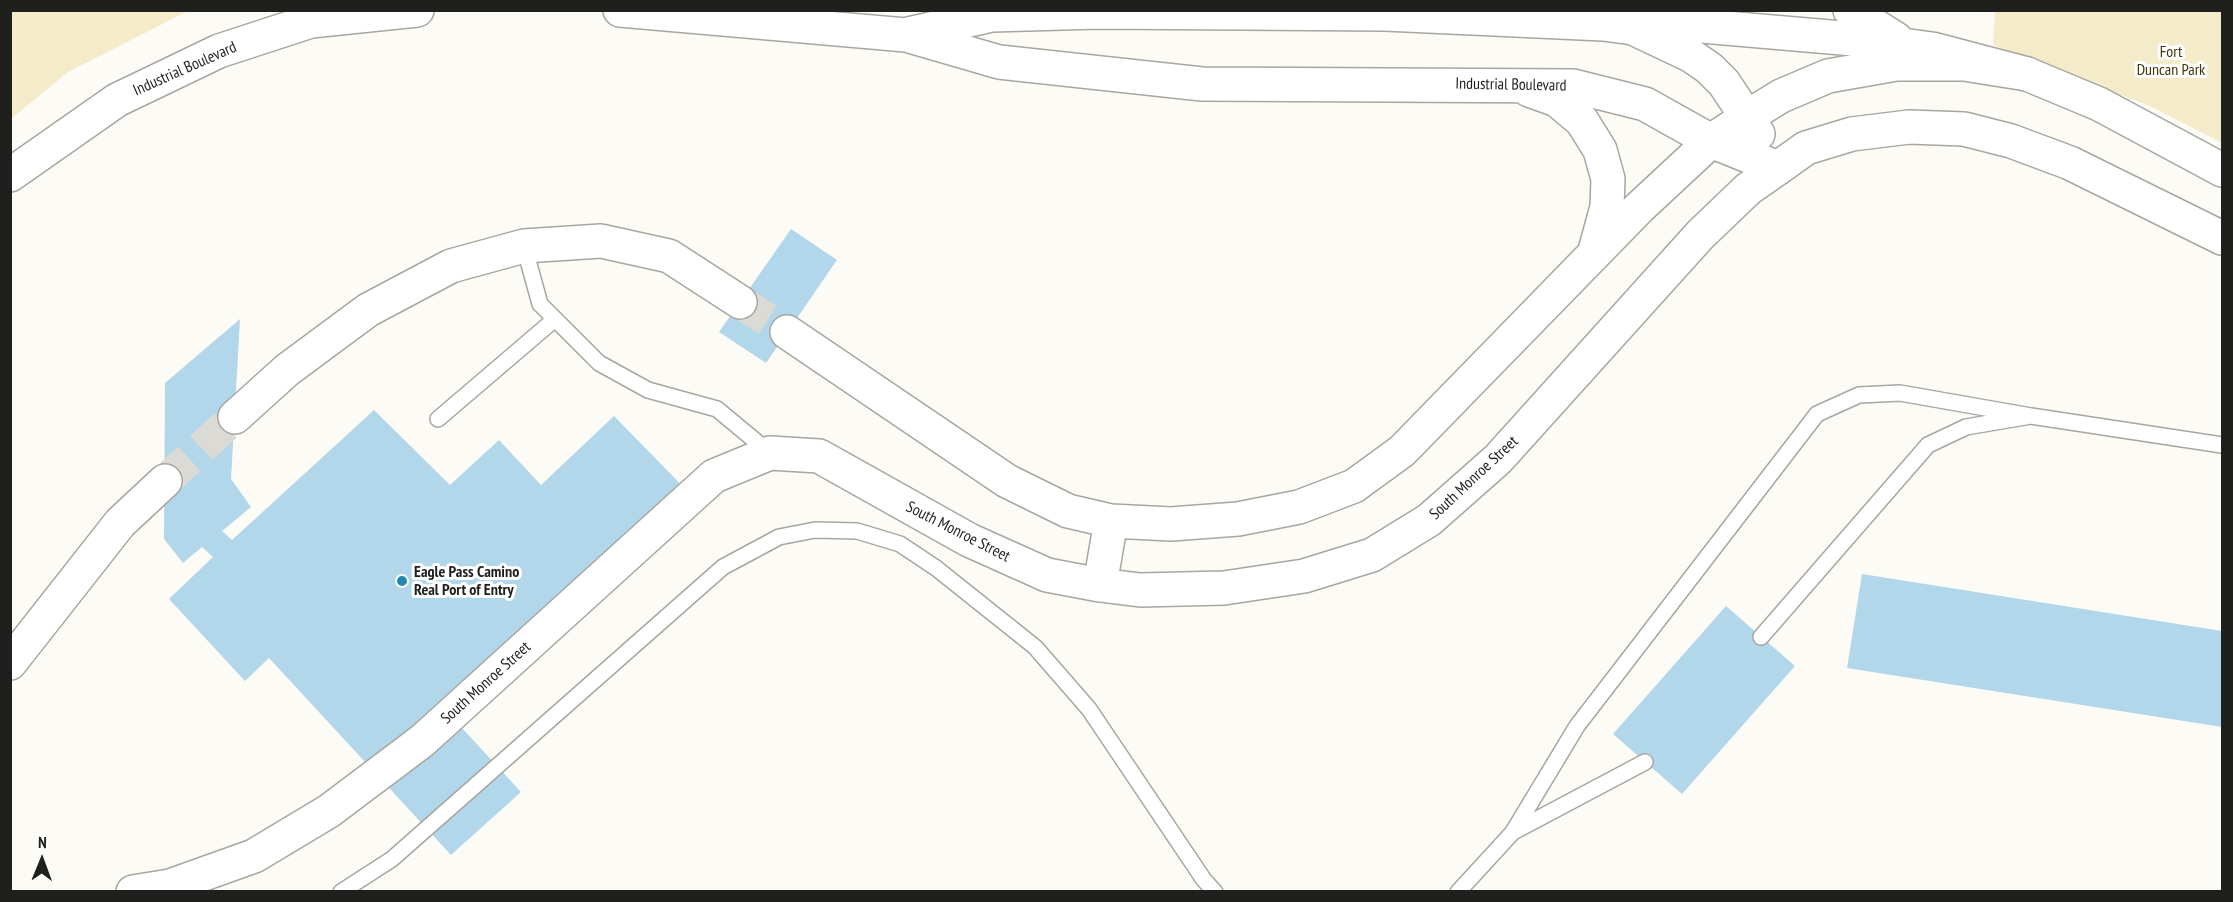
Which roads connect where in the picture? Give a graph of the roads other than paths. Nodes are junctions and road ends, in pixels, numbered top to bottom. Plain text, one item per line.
1 (417, 10) edge
2 (620, 10) edge
3 (1715, 10) edge
4 (1850, 10) edge
5 (1603, 24) junction
6 (1665, 25) junction
7 (906, 34) junction
8 (1909, 45) junction
9 (2027, 74) junction
10 (1514, 84) junction
11 (1747, 117) junction
12 (1711, 141) junction
13 (1778, 168) junction
14 (2223, 170) edge
15 (10, 175) edge
16 (2223, 238) edge
17 (525, 246) junction
18 (1594, 255) junction
19 (740, 302) tunnel mouth
20 (555, 319) junction
21 (787, 332) tunnel mouth
22 (2031, 416) junction
23 (235, 417) tunnel mouth
24 (438, 419) dead end
25 (2223, 445) edge
26 (770, 453) junction
27 (165, 481) tunnel mouth
28 (1111, 521) junction
29 (1100, 585) junction
30 (1761, 637) dead end
31 (10, 663) edge
32 (1645, 762) dead end
33 (1513, 832) junction
34 (133, 891) edge
35 (341, 891) edge
36 (1215, 891) edge
37 (1458, 891) edge

1 - 15 main road, Industrial Boulevard
2 - 7 main road, Industrial Boulevard
3 - 6 main road
4 - 8 main road
5 - 6 main road
5 - 7 main road, Industrial Boulevard
5 - 11 main road, Industrial Boulevard
6 - 8 main road
7 - 10 main road, Industrial Boulevard
8 - 9 main road
9 - 11 main road
9 - 14 main road
10 - 12 main road, Industrial Boulevard
10 - 18 main road
11 - 12 main road
11 - 13 main road, Industrial Boulevard
12 - 13 main road, Industrial Boulevard
12 - 18 main road
13 - 16 main road, South Monroe Street
13 - 29 main road, South Monroe Street
17 - 19 main road
17 - 20 lane
17 - 23 main road
18 - 28 main road
20 - 24 lane
20 - 26 lane
21 - 28 main road
22 - 25 lane
22 - 30 lane
22 - 33 lane
26 - 29 main road, South Monroe Street
26 - 34 main road, South Monroe Street
27 - 31 main road
28 - 29 main road
32 - 33 lane
33 - 37 lane
35 - 36 lane

